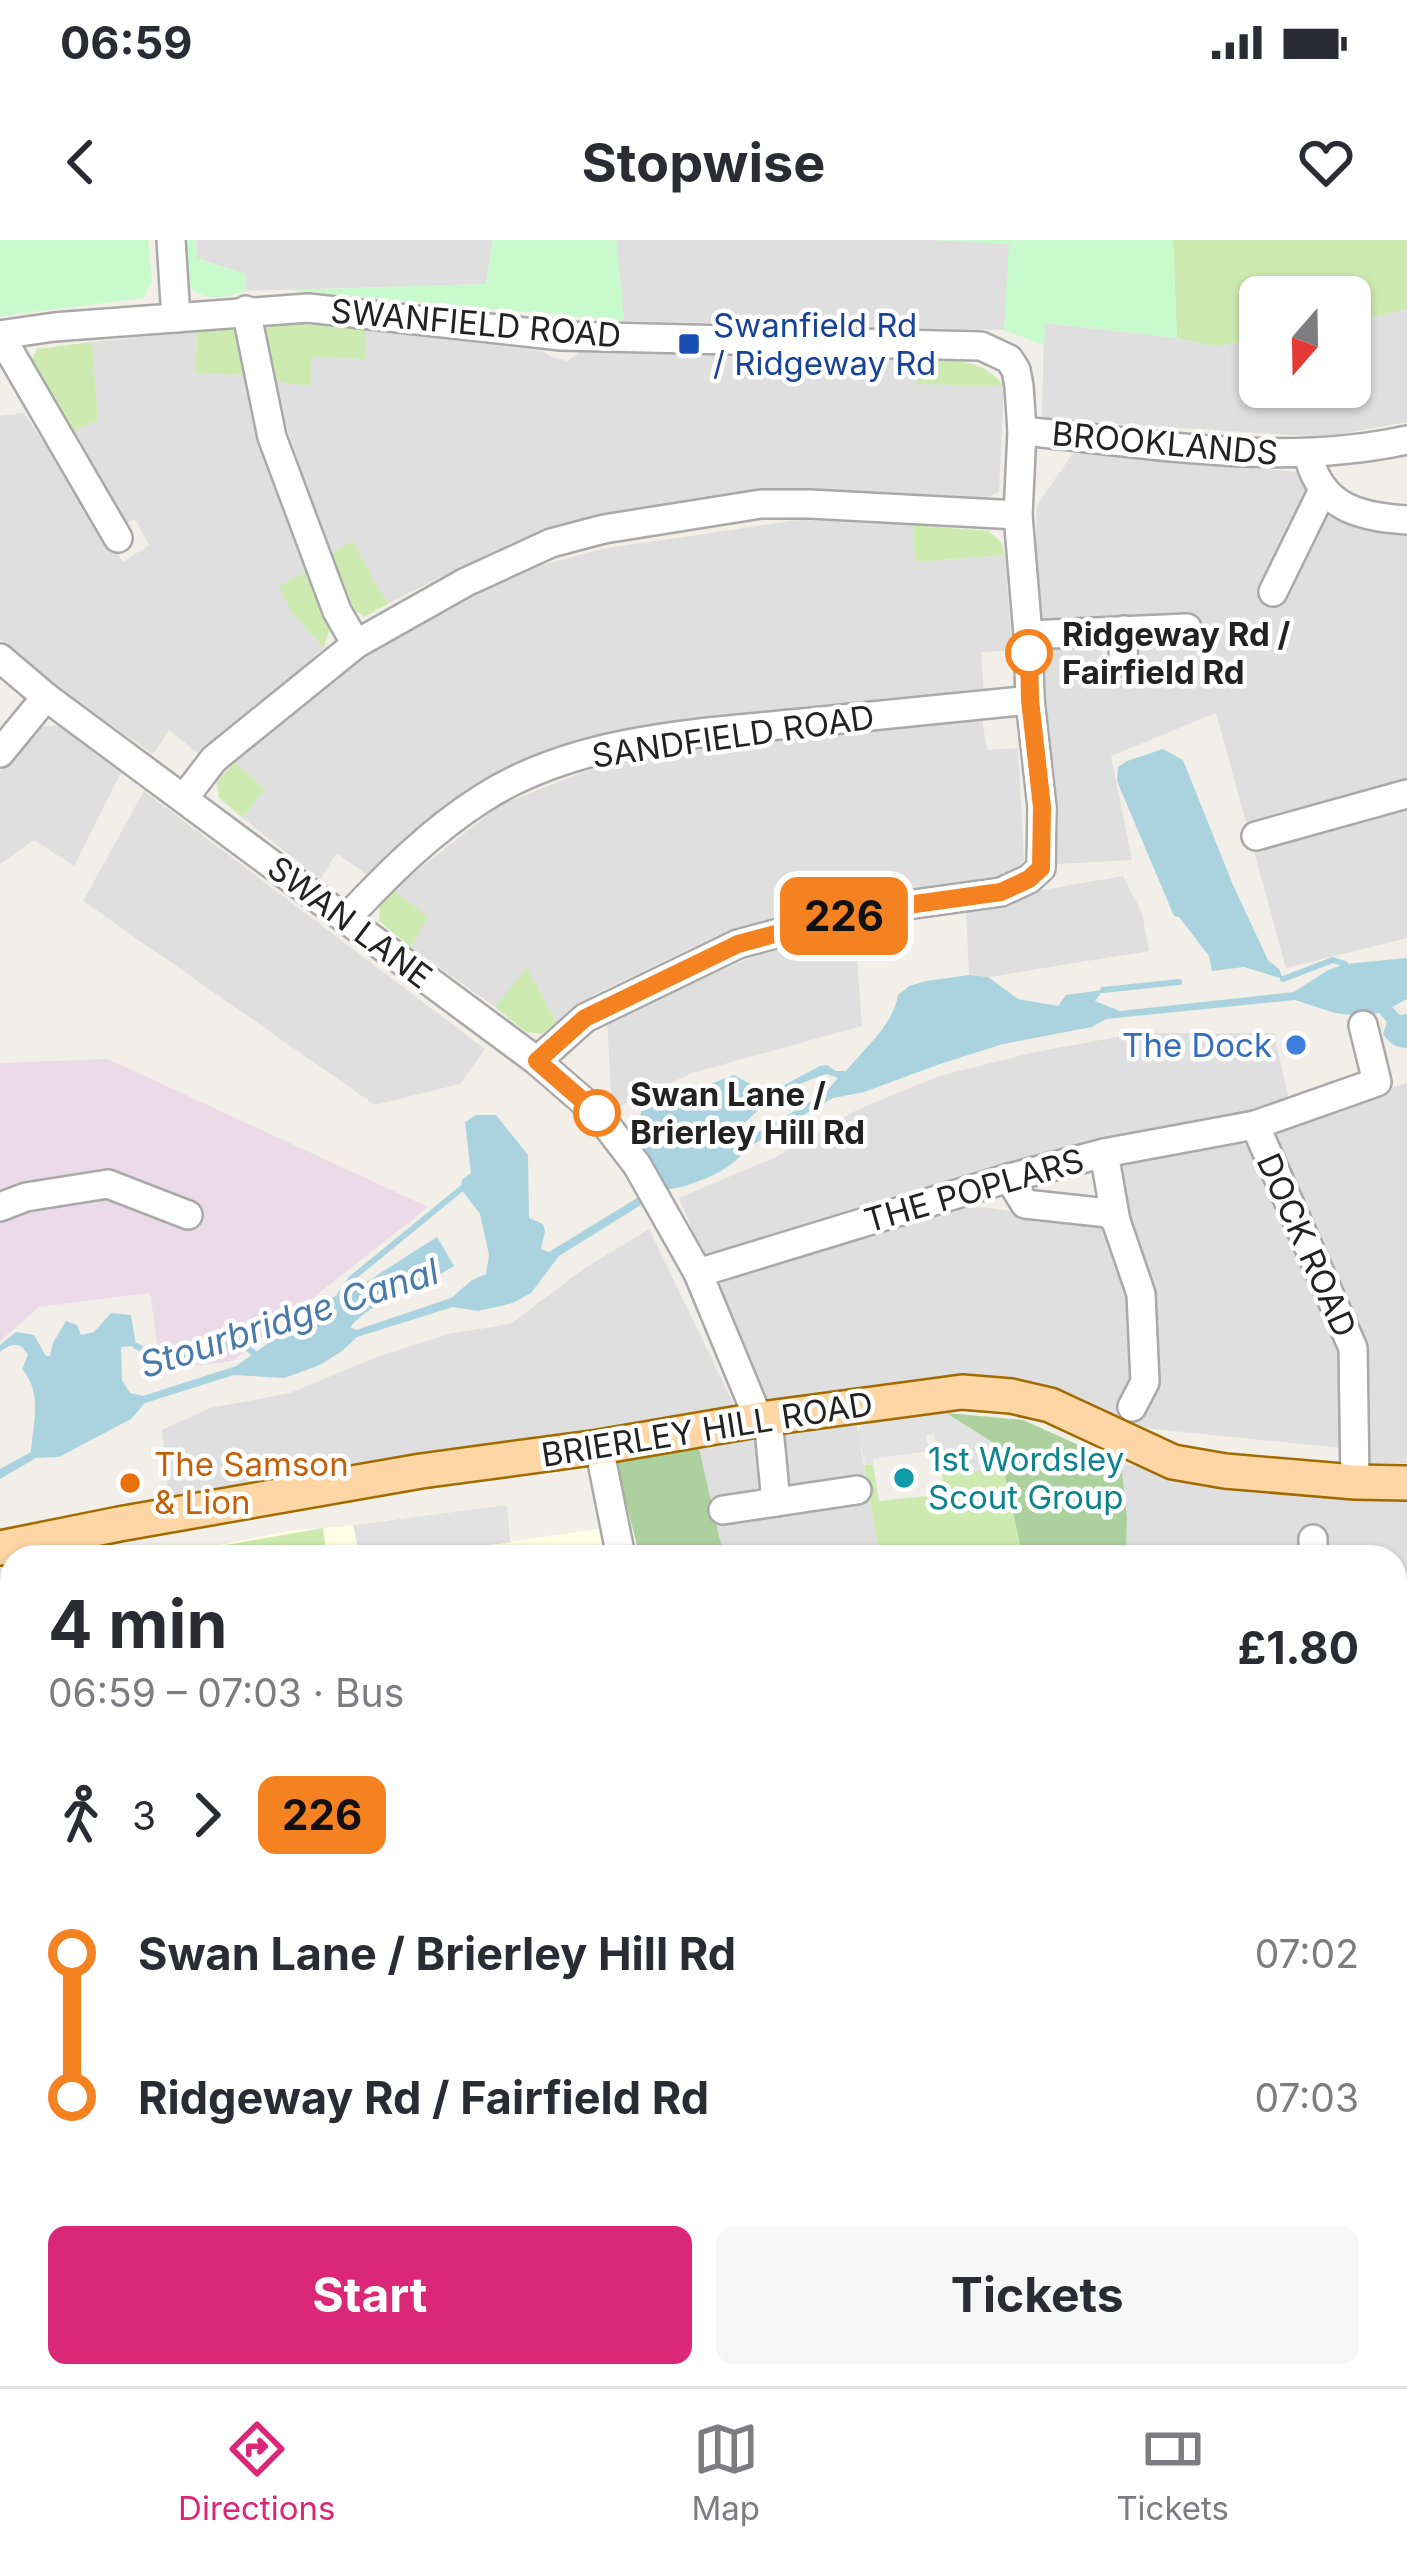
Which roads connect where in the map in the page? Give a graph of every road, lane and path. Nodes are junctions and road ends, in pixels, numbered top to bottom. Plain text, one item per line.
1 (171, 240) edge
2 (246, 310) junction
3 (176, 318) junction
4 (0, 335) edge
5 (1022, 430) junction
6 (1407, 440) edge
7 (1308, 454) junction
8 (1323, 490) junction
9 (1018, 515) junction
10 (1407, 520) edge
11 (118, 538) dead end
12 (1273, 592) dead end
13 (1187, 628) dead end
14 (1124, 630) junction
15 (1028, 635) junction
16 (356, 644) junction
17 (0, 658) edge
18 (1123, 662) dead end
19 (46, 697) junction
20 (1030, 700) junction
21 (0, 753) edge
22 (1407, 794) edge
23 (184, 798) junction
24 (1256, 836) dead end
25 (346, 919) junction
26 (1364, 1025) dead end
27 (537, 1061) junction
28 (1255, 1125) junction
29 (1104, 1153) junction
30 (1009, 1178) junction
31 (0, 1207) edge
32 (188, 1215) dead end
33 (1116, 1221) junction
34 (698, 1273) junction
35 (1132, 1407) dead end
36 (763, 1419) junction
37 (599, 1447) junction
38 (1355, 1482) junction
39 (1407, 1483) edge
40 (857, 1490) dead end
41 (776, 1502) junction
42 (723, 1510) dead end
43 (19, 1545) edge
44 (619, 1545) edge

1 - 3 street
2 - 3 street, SWANFIELD ROAD
2 - 5 street, SWANFIELD ROAD
2 - 16 street
3 - 4 street, SWANFIELD ROAD
4 - 11 street
5 - 7 street, BROOKLANDS
5 - 9 street
6 - 7 street, BROOKLANDS
7 - 8 street, BROOKLANDS
8 - 10 street
8 - 12 street
9 - 15 street
9 - 16 street
13 - 14 street
14 - 15 street
14 - 18 street
15 - 20 street
16 - 23 street
17 - 19 street, SWAN LANE
19 - 21 street
19 - 23 street, SWAN LANE
20 - 25 street, SANDFIELD ROAD
20 - 27 street
22 - 24 street
23 - 25 street, SWAN LANE
25 - 27 street, SWAN LANE
26 - 28 street, DOCK ROAD
27 - 34 street, SWAN LANE
28 - 29 street, THE POPLARS
28 - 38 street, DOCK ROAD
29 - 30 street, THE POPLARS
29 - 33 street
30 - 33 street
30 - 34 street, THE POPLARS
31 - 32 street
33 - 35 street
34 - 36 street
36 - 37 main road, BRIERLEY HILL ROAD
36 - 38 main road, BRIERLEY HILL ROAD
36 - 41 street
37 - 43 main road, BRIERLEY HILL ROAD
37 - 44 street
38 - 39 main road, BRIERLEY HILL ROAD
40 - 41 street
41 - 42 street

